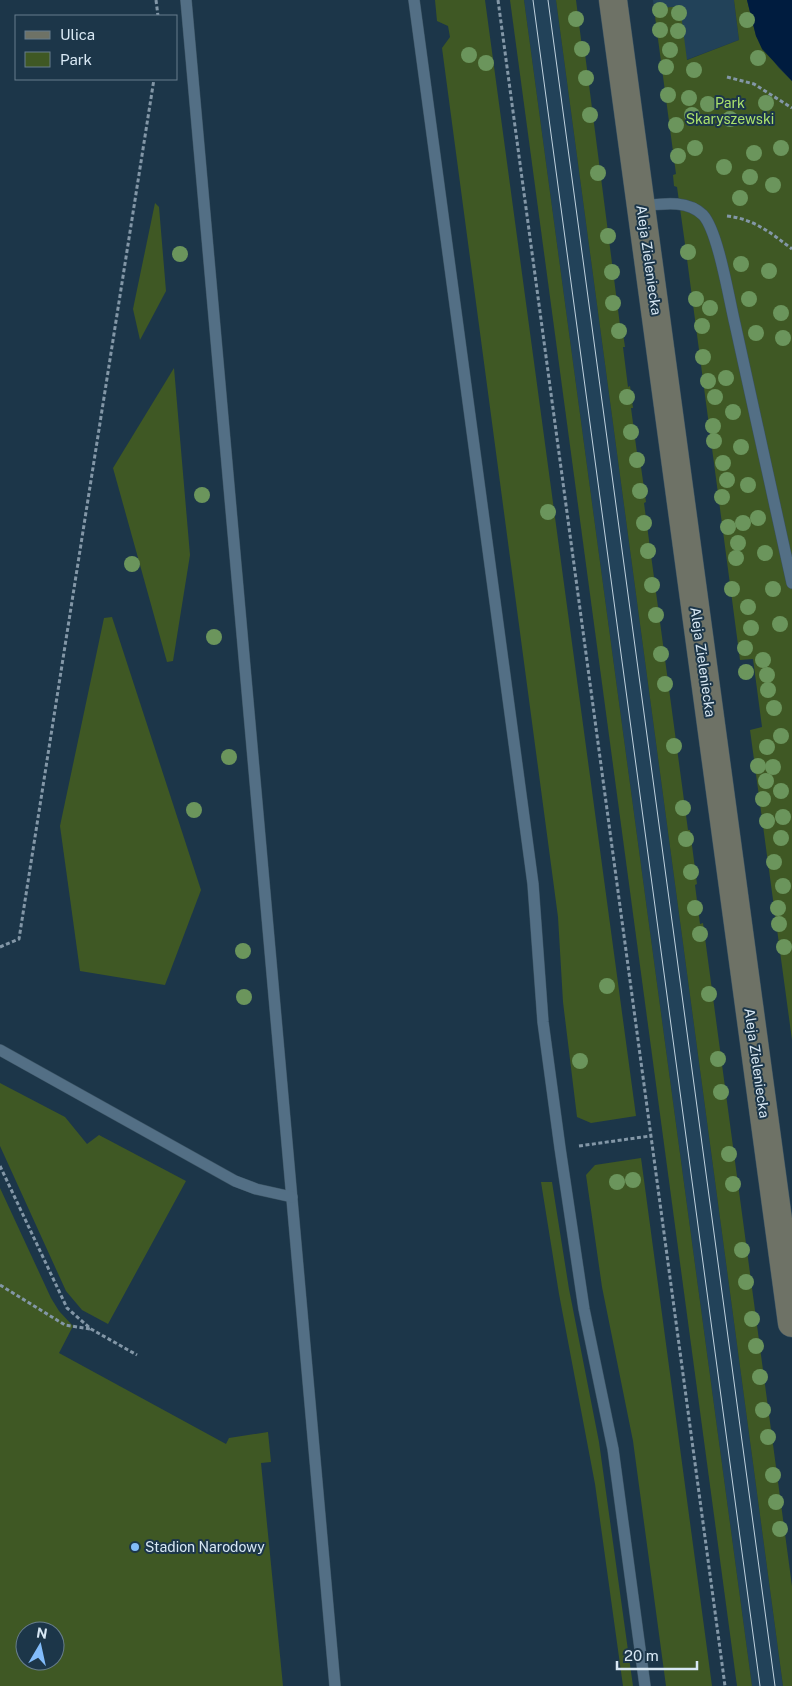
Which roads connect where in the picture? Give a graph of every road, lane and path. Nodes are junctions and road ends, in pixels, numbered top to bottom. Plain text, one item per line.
1 (156, 0) edge
2 (186, 0) edge
3 (414, 0) edge
4 (498, 0) edge
5 (613, 0) edge
6 (158, 15) edge
7 (727, 77) dead end
8 (154, 80) edge
9 (792, 108) edge
10 (641, 206) junction
11 (707, 220) junction
12 (792, 249) edge
13 (792, 583) edge
14 (0, 947) edge
15 (0, 1050) edge
16 (650, 1136) junction
17 (591, 1144) dead end
18 (0, 1166) edge
19 (292, 1197) junction
20 (0, 1285) edge
21 (792, 1324) edge
22 (91, 1329) junction
23 (137, 1355) dead end
24 (335, 1686) edge
25 (645, 1686) edge
26 (725, 1686) edge

1 - 6 path
2 - 19 lane
3 - 25 lane
4 - 16 path
5 - 10 street, Aleja Zieleniecka
7 - 9 path
8 - 14 path
10 - 11 lane
10 - 21 street, Aleja Zieleniecka
11 - 12 path
11 - 13 lane
15 - 19 lane
16 - 17 path
16 - 26 path
18 - 22 path
19 - 24 lane
20 - 22 path
22 - 23 path

